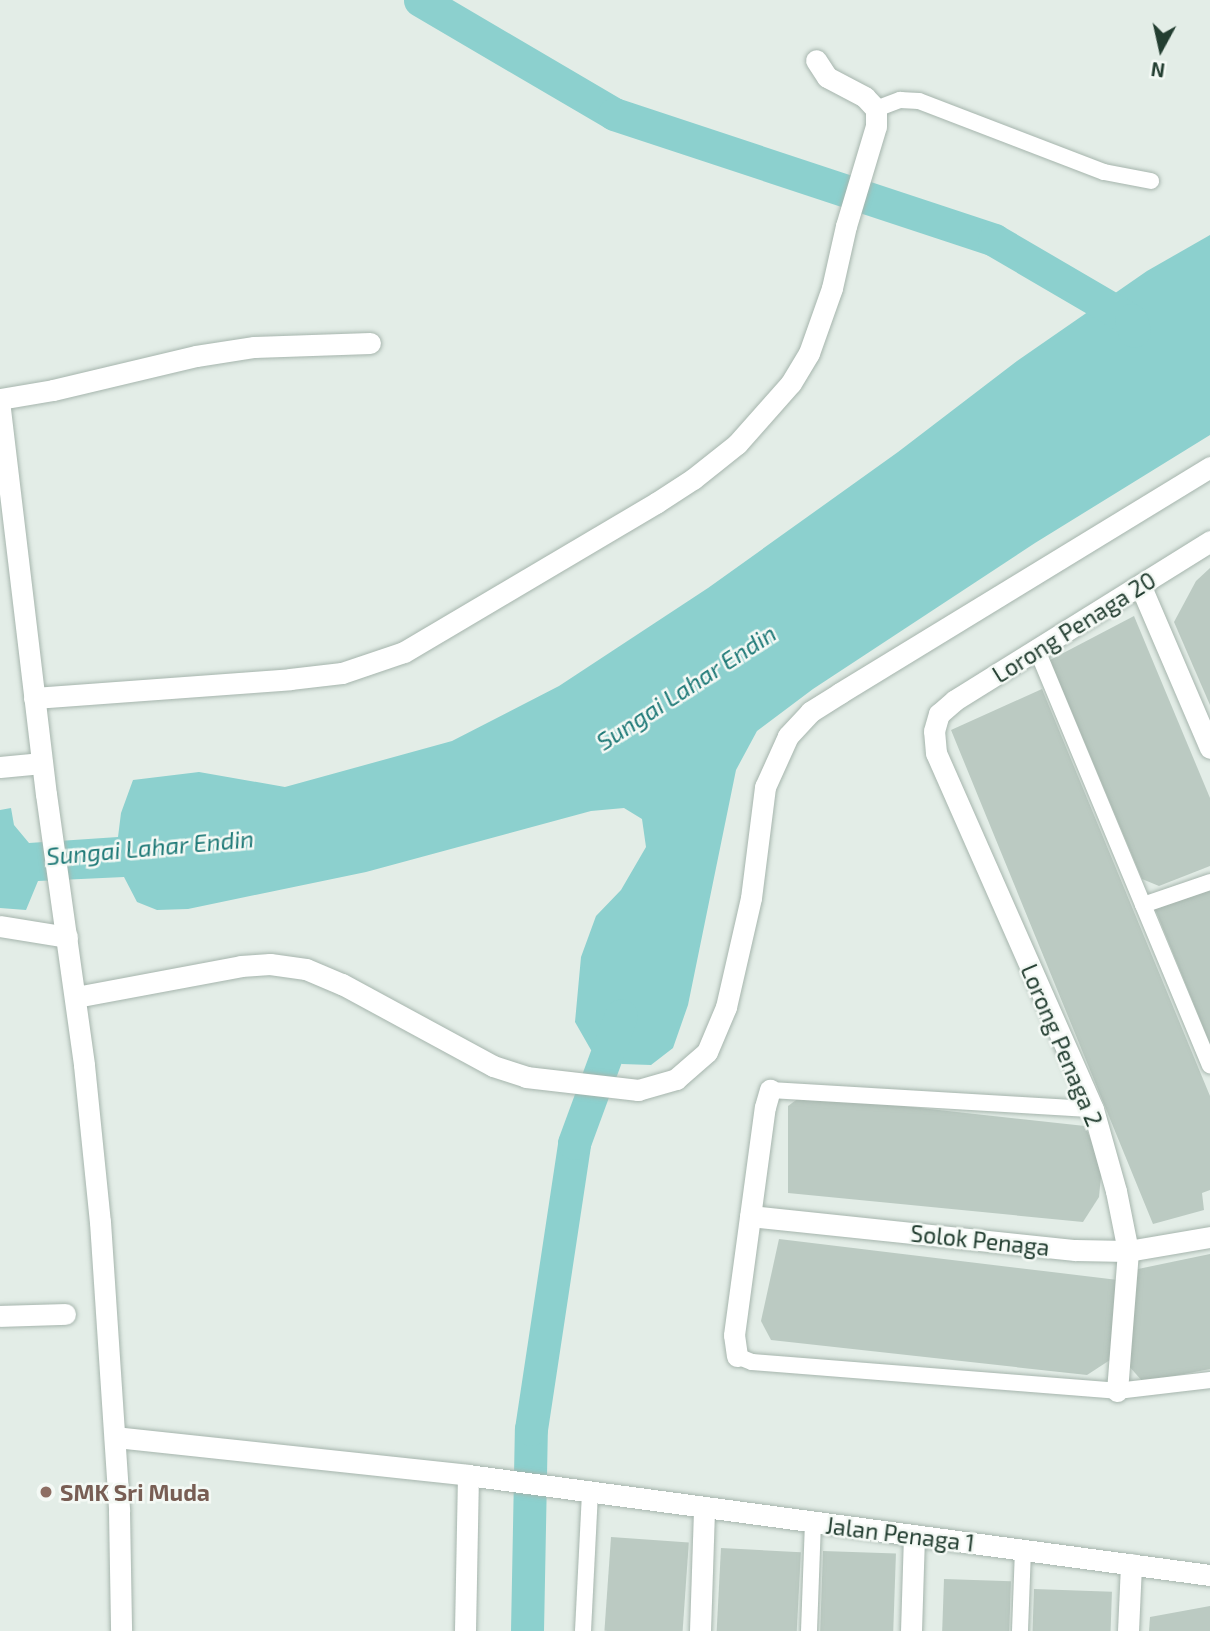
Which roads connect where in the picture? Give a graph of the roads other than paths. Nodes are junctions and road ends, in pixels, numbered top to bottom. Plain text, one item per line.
1 (816, 60) dead end
2 (876, 109) junction
3 (1151, 181) dead end
4 (370, 343) dead end
5 (0, 399) edge
6 (0, 409) edge
7 (1210, 467) edge
8 (1210, 541) edge
9 (1141, 587) junction
10 (1037, 650) junction
11 (34, 698) junction
12 (939, 714) joint
13 (1210, 748) edge
14 (42, 763) junction
15 (0, 767) edge
16 (1210, 882) edge
17 (1143, 905) junction
18 (0, 926) edge
19 (67, 937) junction
20 (76, 997) junction
21 (1210, 1066) edge
22 (770, 1090) joint
23 (1093, 1109) junction
24 (750, 1216) junction
25 (1210, 1237) edge
26 (1128, 1251) junction
27 (65, 1314) dead end
28 (0, 1316) edge
29 (737, 1356) joint
30 (1210, 1380) edge
31 (1117, 1391) junction
32 (115, 1437) junction
33 (468, 1475) junction
34 (590, 1493) junction
35 (704, 1508) junction
36 (813, 1524) junction
37 (914, 1535) junction
38 (1023, 1549) junction
39 (1131, 1564) junction
40 (1210, 1575) edge
41 (121, 1631) edge
42 (465, 1631) edge
43 (583, 1631) edge
44 (700, 1631) edge
45 (808, 1631) edge
46 (911, 1631) edge
47 (1020, 1631) edge
48 (1128, 1631) edge

1 - 2 street
2 - 3 lane
2 - 11 street
4 - 5 street
6 - 11 street
7 - 20 street
8 - 9 street, Lorong Penaga 20
9 - 10 street, Lorong Penaga 20
9 - 13 street
10 - 12 street, Lorong Penaga 20
10 - 17 lane
11 - 14 street
12 - 23 street, Lorong Penaga 2
14 - 15 street
14 - 19 street
16 - 17 lane
17 - 21 lane
18 - 19 street
19 - 20 street
20 - 32 street
22 - 23 lane
22 - 24 street
23 - 26 street, Lorong Penaga 2
24 - 26 street, Solok Penaga
24 - 29 street
25 - 26 street, Solok Penaga
26 - 31 street, Lorong Penaga 2
27 - 28 street
29 - 31 lane
30 - 31 lane
32 - 33 street, Jalan Penaga 1
32 - 41 street
33 - 34 street, Jalan Penaga 1
33 - 42 street
34 - 35 street, Jalan Penaga 1
34 - 43 lane
35 - 36 street, Jalan Penaga 1
35 - 44 street
36 - 37 street, Jalan Penaga 1
36 - 45 lane
37 - 38 street, Jalan Penaga 1
37 - 46 street
38 - 39 street, Jalan Penaga 1
38 - 47 lane
39 - 40 street, Jalan Penaga 1
39 - 48 street

